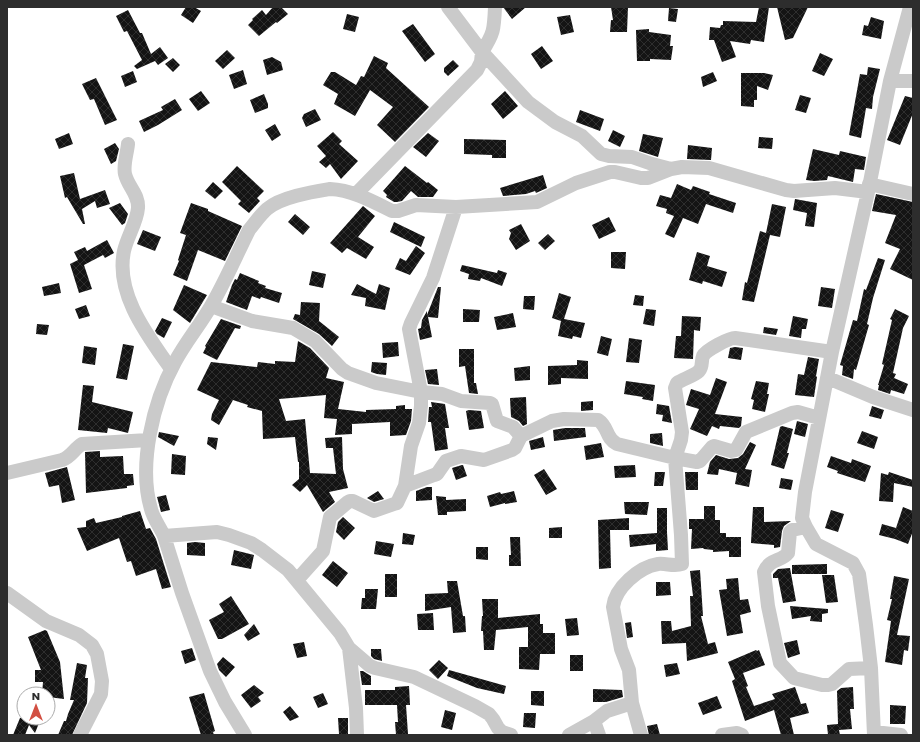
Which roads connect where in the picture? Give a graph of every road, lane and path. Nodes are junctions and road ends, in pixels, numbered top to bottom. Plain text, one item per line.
1 (448, 7) edge
2 (495, 7) edge
3 (910, 7) edge
4 (482, 52) junction
5 (890, 81) junction
6 (913, 81) edge
7 (128, 144) dead end
8 (671, 169) junction
9 (869, 188) junction
10 (356, 194) junction
11 (913, 194) edge
12 (456, 207) junction
13 (211, 306) junction
14 (832, 352) junction
15 (171, 369) junction
16 (828, 378) junction
17 (421, 392) junction
18 (913, 410) edge
19 (819, 418) junction
20 (521, 436) junction
21 (148, 440) junction
22 (675, 458) junction
23 (7, 473) edge
24 (405, 486) junction
25 (806, 527) junction
26 (164, 536) junction
27 (297, 580) junction
28 (7, 593) edge
29 (344, 641) junction
30 (871, 668) junction
31 (632, 703) junction
32 (594, 722) junction
33 (243, 733) edge
34 (874, 733) edge
35 (80, 735) edge
36 (358, 735) edge
37 (511, 735) edge
38 (570, 735) edge
39 (599, 735) edge
40 (641, 735) edge
41 (722, 735) edge
42 (742, 735) edge
43 (901, 735) edge

1 - 4 street
2 - 4 street
3 - 5 street
4 - 8 street
4 - 10 street
5 - 6 street
5 - 9 street
7 - 15 street
8 - 9 street
8 - 12 street
9 - 11 street
9 - 14 street
10 - 12 street
10 - 13 street
12 - 17 street
13 - 15 street
13 - 17 street
14 - 16 street
14 - 22 street
15 - 21 street
16 - 18 street
16 - 19 street
17 - 20 street
17 - 24 street
19 - 22 street
19 - 25 street
20 - 22 street
20 - 24 street
21 - 23 street
21 - 26 street
22 - 31 street
24 - 27 street
25 - 30 street
25 - 30 street
26 - 27 street
26 - 33 street
27 - 29 street
28 - 35 street
29 - 36 street
29 - 37 street
30 - 34 street
31 - 32 street
31 - 40 street
32 - 38 street
32 - 39 street
34 - 43 street
41 - 42 street

